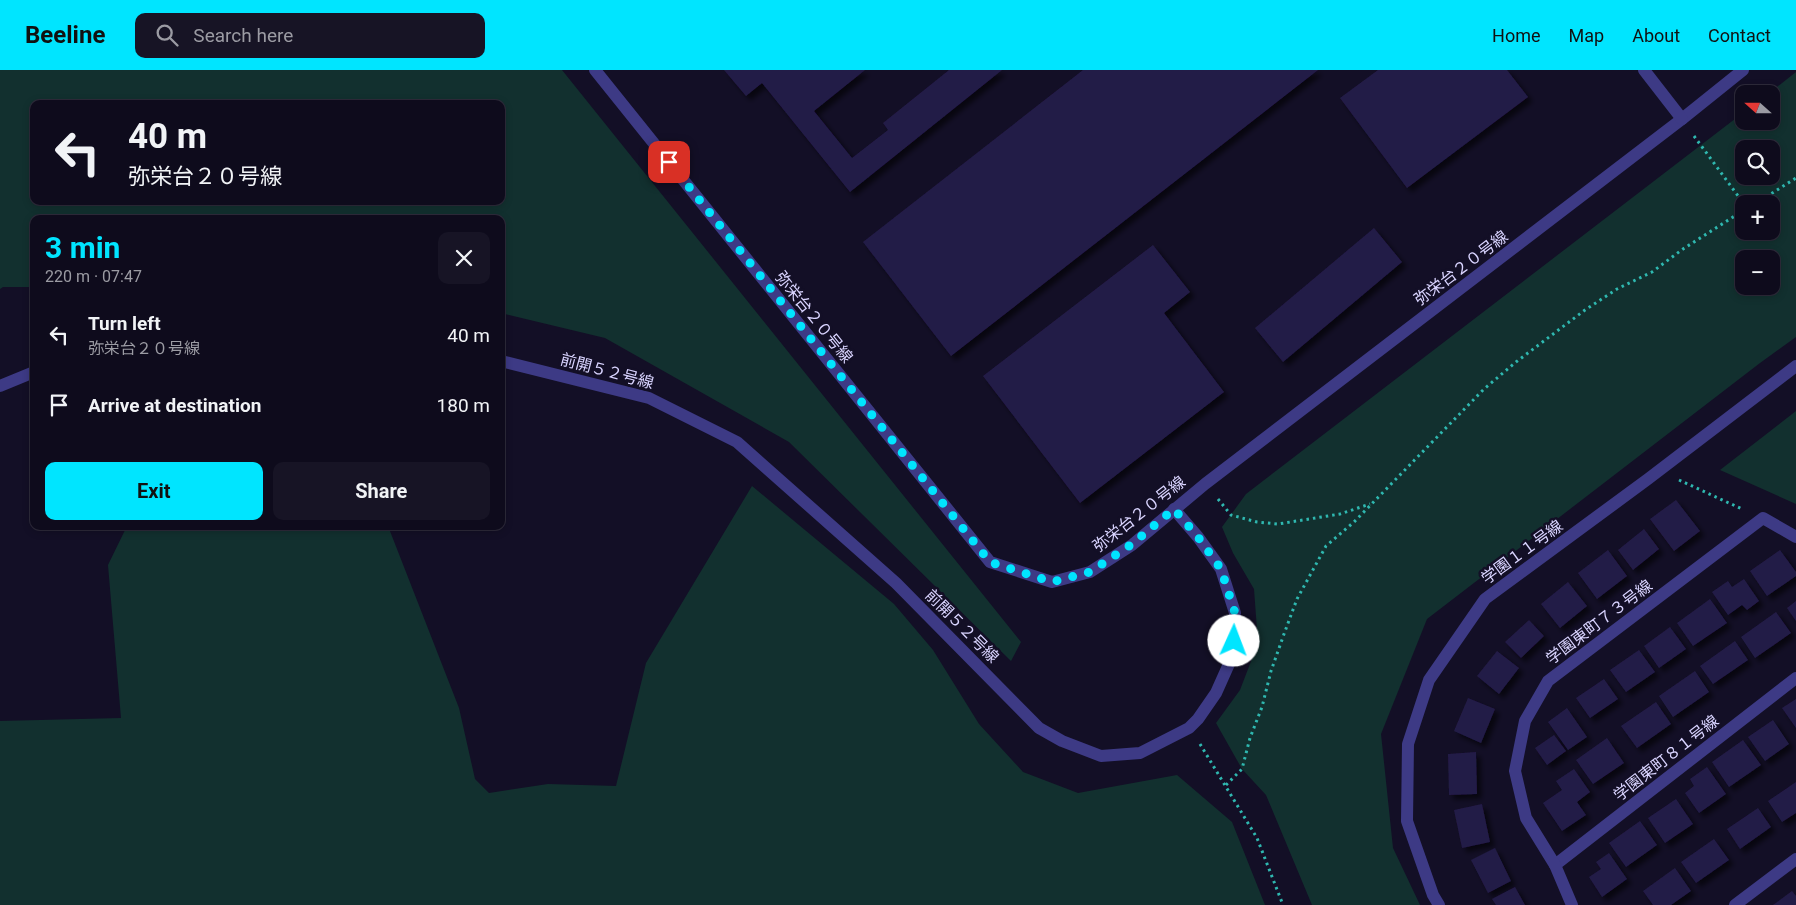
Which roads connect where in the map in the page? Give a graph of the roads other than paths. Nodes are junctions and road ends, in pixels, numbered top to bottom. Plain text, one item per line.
1 (595, 70) edge
2 (1644, 70) edge
3 (1743, 70) edge
4 (1682, 119) junction
5 (505, 362) edge
6 (1796, 366) edge
7 (30, 374) edge
8 (0, 386) edge
9 (1174, 509) junction
10 (1796, 537) edge
11 (1796, 678) edge
12 (1796, 859) edge
13 (1555, 865) junction
14 (1439, 905) edge
15 (1572, 905) edge
16 (1735, 905) edge

1 - 9 street, 弥栄台２０号線
2 - 4 street
3 - 4 street, 弥栄台２０号線
4 - 9 street, 弥栄台２０号線
5 - 9 street, 前開５２号線
6 - 14 street, 学園１１号線
7 - 8 street
10 - 13 street, 学園東町７３号線
11 - 13 street, 学園東町８１号線
12 - 16 street
13 - 15 street, 学園東町７３号線

